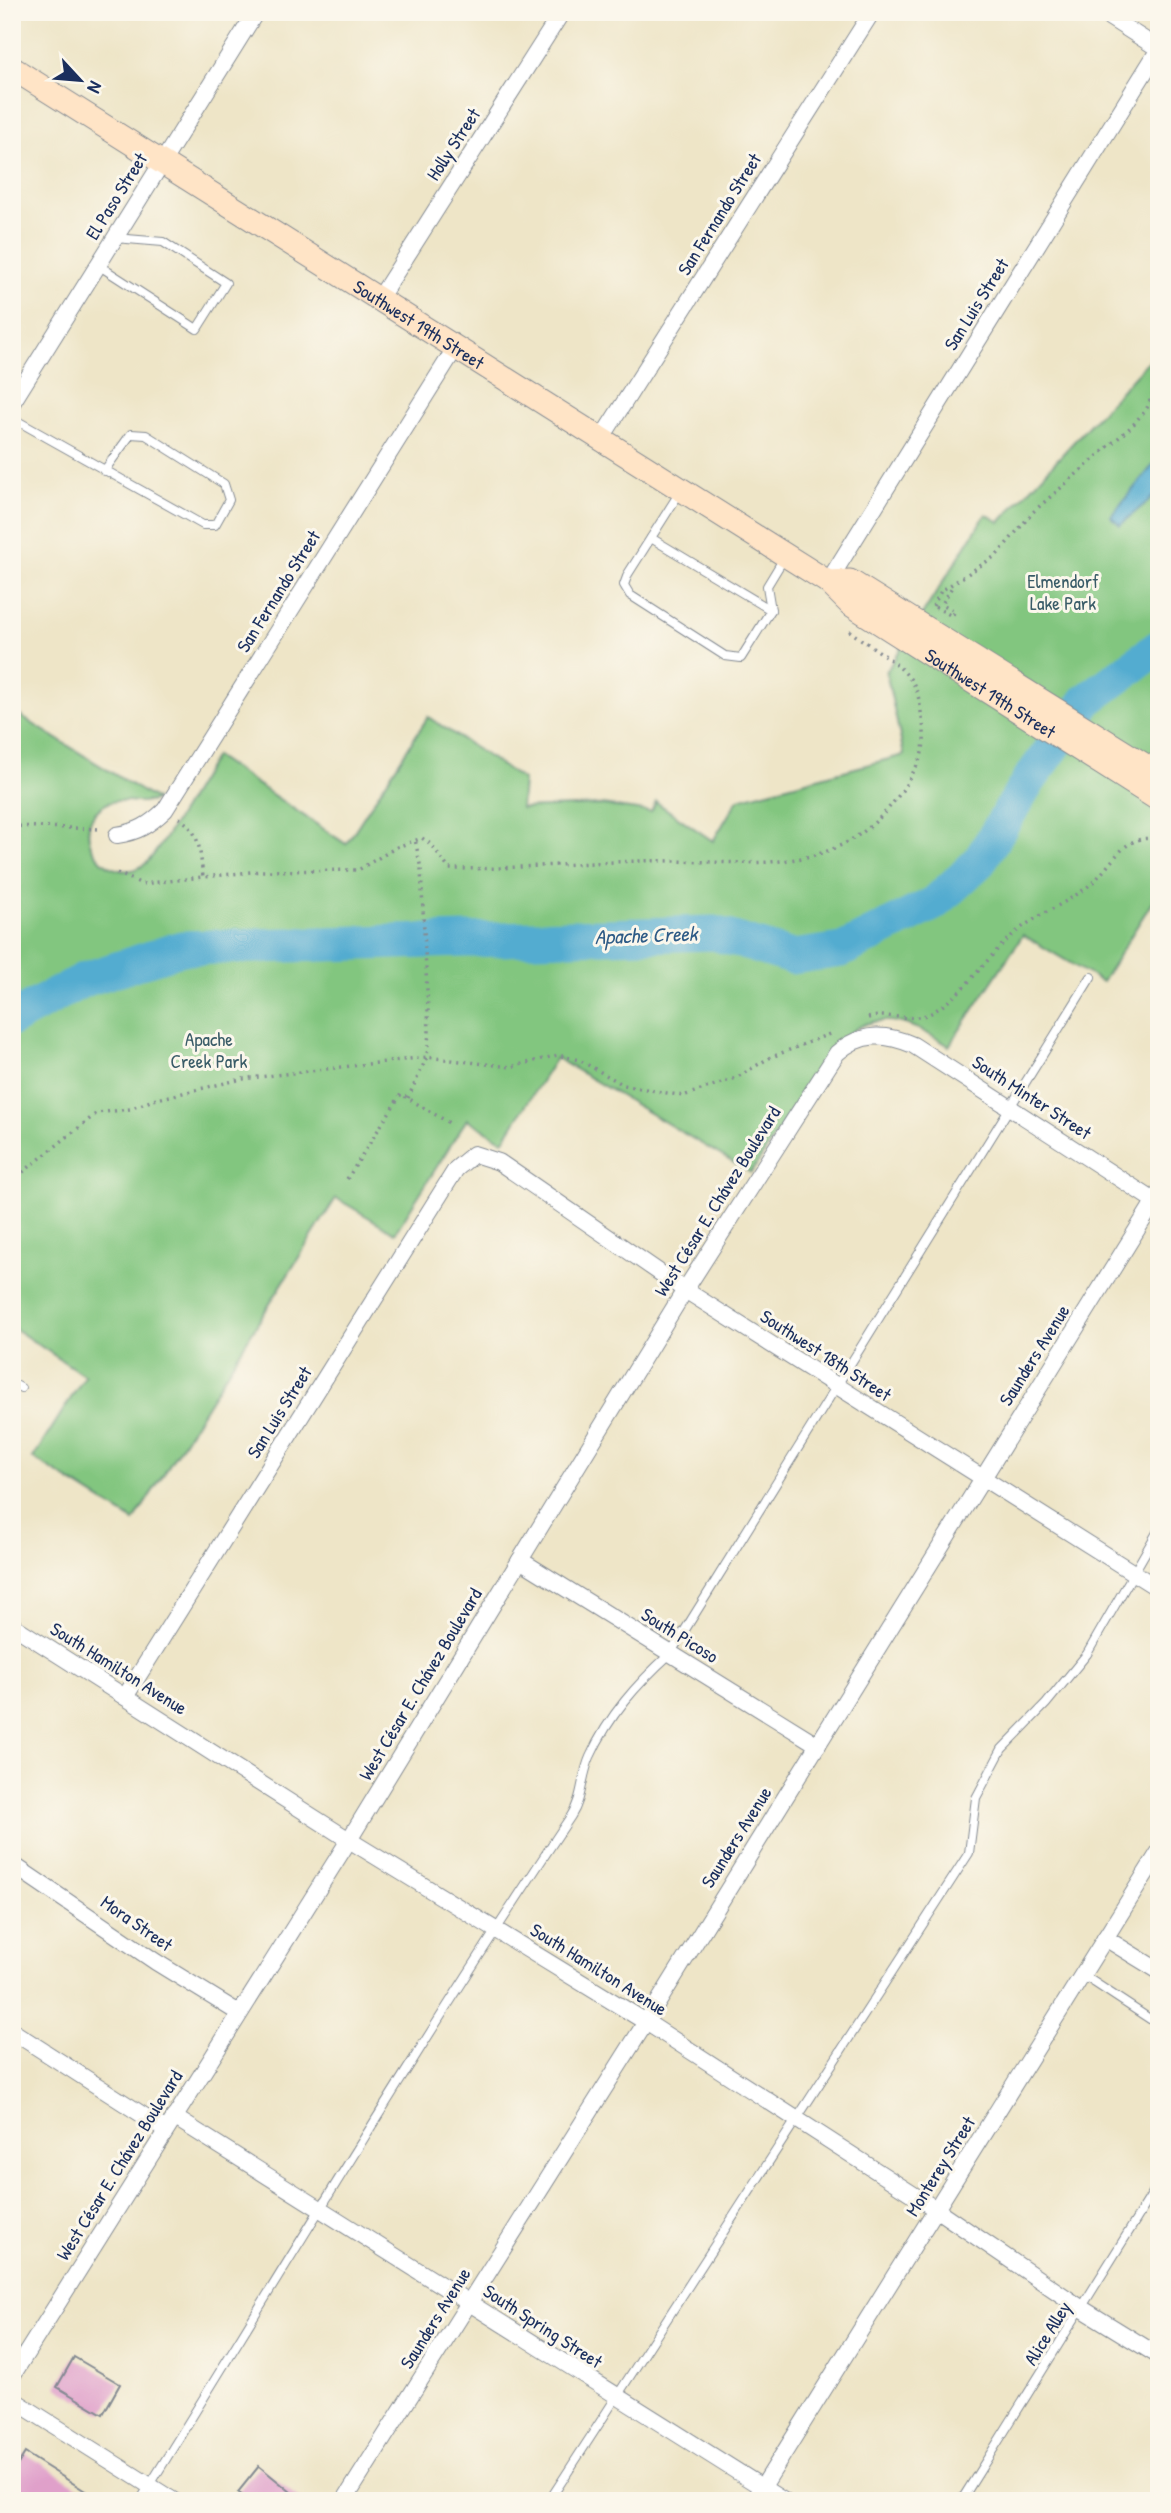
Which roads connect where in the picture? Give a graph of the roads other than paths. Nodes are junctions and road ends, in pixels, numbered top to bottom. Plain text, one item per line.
1 (256, 12) edge
2 (562, 12) edge
3 (872, 12) edge
4 (1101, 12) edge
5 (1159, 49) edge
6 (14, 72) edge
7 (162, 162) junction
8 (115, 238) junction
9 (98, 265) junction
10 (379, 299) junction
11 (456, 347) junction
12 (12, 402) edge
13 (12, 418) edge
14 (601, 439) junction
15 (104, 471) junction
16 (682, 489) junction
17 (651, 538) junction
18 (786, 555) junction
19 (828, 582) junction
20 (771, 610) junction
21 (1119, 762) junction
22 (1159, 774) edge
23 (1159, 800) edge
24 (117, 835) road end
25 (1091, 978) dead end
26 (878, 1035) joint
27 (1011, 1108) junction
28 (474, 1154) joint
29 (1157, 1199) edge
30 (685, 1290) junction
31 (12, 1383) edge
32 (835, 1386) junction
33 (21, 1388) dead end
34 (982, 1479) junction
35 (1159, 1529) edge
36 (520, 1560) junction
37 (1132, 1573) junction
38 (1159, 1589) edge
39 (12, 1625) edge
40 (670, 1654) junction
41 (125, 1697) junction
42 (818, 1745) junction
43 (349, 1840) junction
44 (1159, 1852) edge
45 (12, 1864) edge
46 (495, 1929) junction
47 (1105, 1938) junction
48 (1159, 1971) edge
49 (1082, 1975) junction
50 (239, 2013) junction
51 (646, 2022) junction
52 (1159, 2025) edge
53 (12, 2031) edge
54 (794, 2118) junction
55 (170, 2123) junction
56 (1159, 2183) edge
57 (321, 2209) junction
58 (937, 2210) junction
59 (469, 2303) junction
60 (1081, 2308) junction
61 (1159, 2356) edge
62 (12, 2376) edge
63 (614, 2396) junction
64 (12, 2399) edge
65 (149, 2486) junction
66 (759, 2494) edge
67 (140, 2501) edge
68 (174, 2501) edge
69 (344, 2501) edge
70 (549, 2501) edge
71 (784, 2501) edge
72 (961, 2501) edge

1 - 7 street, El Paso Street
2 - 10 street, Holly Street
3 - 14 street, San Fernando Street
4 - 5 street
5 - 19 street, San Luis Street
6 - 7 street, Southwest 19th Street
7 - 8 street, El Paso Street
7 - 10 street, Southwest 19th Street
8 - 9 street, El Paso Street
8 - 9 lane
9 - 12 street, El Paso Street
10 - 11 street, Southwest 19th Street
11 - 14 street, Southwest 19th Street
11 - 24 street, San Fernando Street
13 - 15 lane
14 - 16 street, Southwest 19th Street
15 - 15 lane
16 - 17 lane
16 - 18 street, Southwest 19th Street
17 - 20 lane
17 - 20 lane
18 - 19 street, Southwest 19th Street
18 - 20 lane
19 - 21 street, Southwest 19th Street
21 - 22 street, Southwest 19th Street
21 - 23 street, Southwest 19th Street
25 - 27 lane
26 - 27 street, South Minter Street
26 - 30 street, West César E. Chávez Boulevard
27 - 29 street, South Minter Street
27 - 32 lane
28 - 30 street, Southwest 18th Street
28 - 41 street, San Luis Street
29 - 34 street, Saunders Avenue
30 - 32 street, Southwest 18th Street
30 - 36 street, West César E. Chávez Boulevard
31 - 33 lane
32 - 34 street, Southwest 18th Street
32 - 40 lane
34 - 37 street, Southwest 18th Street
34 - 42 street, Saunders Avenue
35 - 37 lane
36 - 40 street, South Picoso
36 - 43 street, West César E. Chávez Boulevard
37 - 38 street, Southwest 18th Street
37 - 54 lane
39 - 41 street, South Hamilton Avenue
40 - 42 street, South Picoso
40 - 46 lane
41 - 43 street, South Hamilton Avenue
42 - 51 street, Saunders Avenue
43 - 46 street, South Hamilton Avenue
43 - 50 street, West César E. Chávez Boulevard
44 - 47 street, Monterey Street
45 - 50 street, Mora Street
46 - 51 street, South Hamilton Avenue
46 - 57 lane
47 - 48 street
47 - 49 street, Monterey Street
49 - 52 lane
49 - 58 street, Monterey Street
50 - 55 street, West César E. Chávez Boulevard
51 - 54 street, South Hamilton Avenue
51 - 59 street, Saunders Avenue
53 - 55 street, South Spring Street
54 - 58 street, South Hamilton Avenue
54 - 63 lane
55 - 57 street, South Spring Street
55 - 62 street, West César E. Chávez Boulevard
56 - 60 lane, Alice Alley
57 - 59 street, South Spring Street
57 - 65 lane
58 - 60 street, South Hamilton Avenue
58 - 66 street, Monterey Street
59 - 63 street, South Spring Street
59 - 69 street, Saunders Avenue
60 - 61 street, South Hamilton Avenue
60 - 72 lane, Alice Alley
63 - 66 street, South Spring Street
63 - 70 lane
64 - 65 street
65 - 67 lane
65 - 68 street
66 - 71 street, South Spring Street

